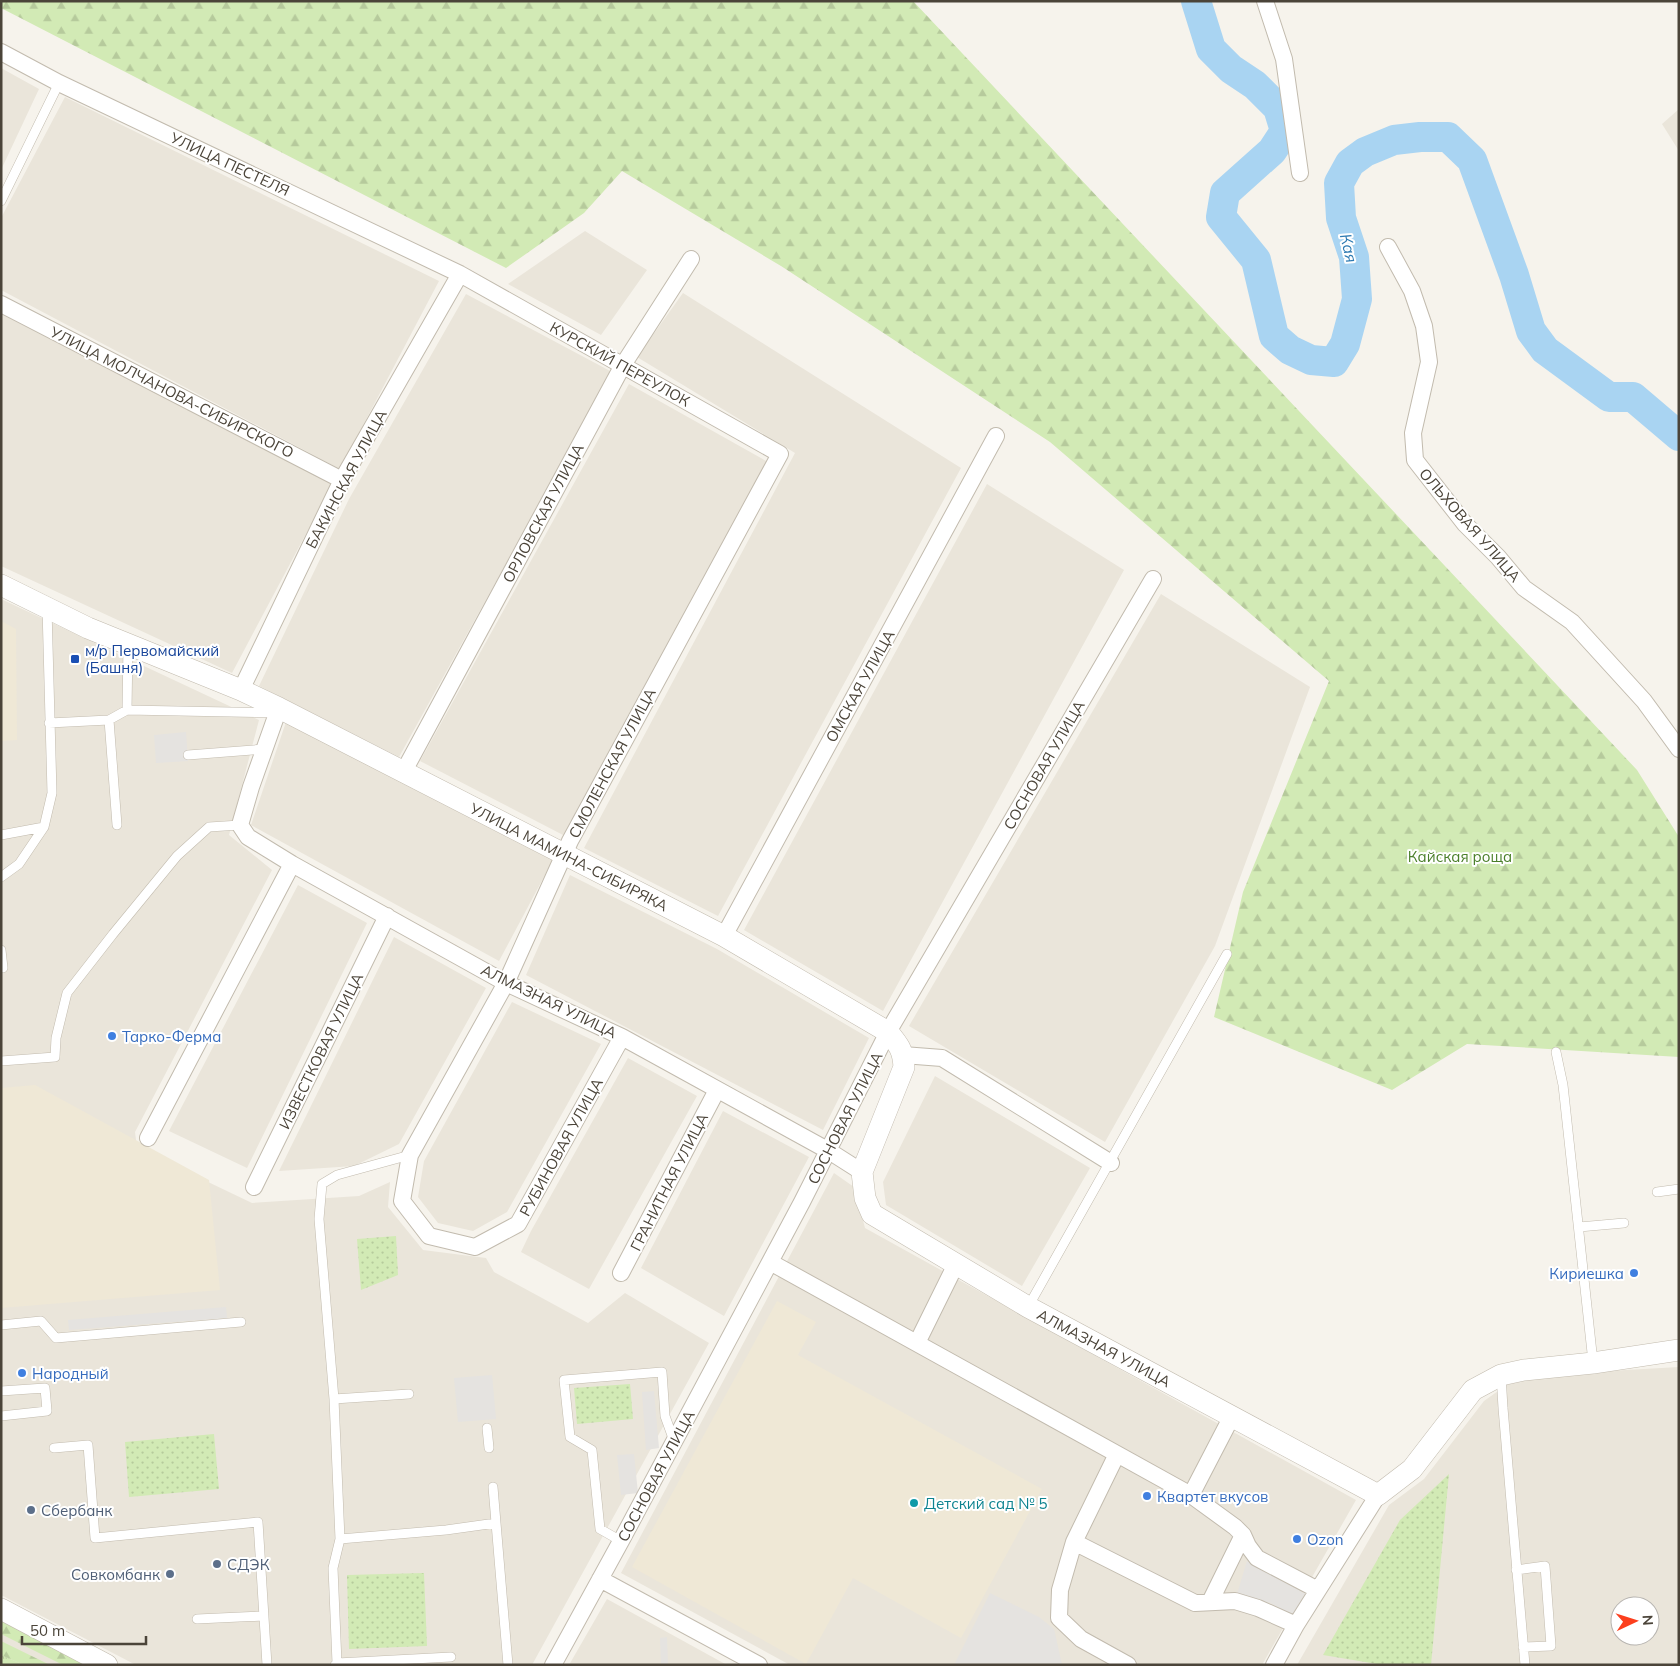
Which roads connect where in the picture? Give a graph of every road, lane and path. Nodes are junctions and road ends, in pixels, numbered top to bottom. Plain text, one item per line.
1 (1265, 1) edge
2 (1, 52) edge
3 (60, 83) junction
4 (1300, 173) dead end
5 (1, 201) edge
6 (1388, 247) dead end
7 (691, 259) dead end
8 (460, 274) junction
9 (1, 304) edge
10 (624, 365) junction
11 (996, 436) dead end
12 (780, 454) joint
13 (342, 480) junction
14 (1153, 579) dead end
15 (1, 585) edge
16 (47, 608) junction
17 (128, 644) junction
18 (241, 690) junction
19 (127, 710) junction
20 (278, 711) junction
21 (109, 720) junction
22 (50, 724) junction
23 (265, 749) junction
24 (1679, 749) edge
25 (188, 755) dead end
26 (404, 771) junction
27 (117, 825) dead end
28 (240, 825) junction
29 (44, 827) junction
30 (1, 835) edge
31 (563, 854) junction
32 (292, 864) junction
33 (1, 877) edge
34 (387, 916) junction
35 (724, 936) junction
36 (1, 950) edge
37 (1227, 954) dead end
38 (3, 968) dead end
39 (506, 983) junction
40 (888, 1032) junction
41 (622, 1037) junction
42 (1556, 1052) dead end
43 (903, 1054) junction
44 (1, 1061) edge
45 (716, 1090) junction
46 (148, 1138) dead end
47 (829, 1151) junction
48 (410, 1155) junction
49 (1111, 1163) junction
50 (862, 1172) junction
51 (254, 1187) dead end
52 (1679, 1189) edge
53 (1657, 1192) dead end
54 (1624, 1223) dead end
55 (1579, 1227) junction
56 (770, 1262) junction
57 (956, 1264) junction
58 (621, 1273) dead end
59 (1028, 1307) junction
60 (241, 1322) dead end
61 (1, 1325) edge
62 (917, 1343) junction
63 (1679, 1350) edge
64 (1593, 1363) junction
65 (1501, 1374) junction
66 (1, 1391) edge
67 (408, 1394) dead end
68 (334, 1399) junction
69 (1, 1416) edge
70 (1232, 1416) junction
71 (487, 1428) dead end
72 (674, 1442) junction
73 (54, 1448) dead end
74 (489, 1448) dead end
75 (1117, 1454) junction
76 (493, 1487) dead end
77 (1191, 1495) junction
78 (1378, 1495) junction
79 (496, 1523) junction
80 (1243, 1535) junction
81 (340, 1539) junction
82 (621, 1541) junction
83 (1074, 1542) junction
84 (1516, 1570) junction
85 (600, 1579) junction
86 (1318, 1590) junction
87 (1210, 1602) junction
88 (1, 1610) edge
89 (264, 1616) junction
90 (197, 1619) dead end
91 (1296, 1625) junction
92 (1523, 1646) junction
93 (451, 1657) dead end
94 (336, 1664) edge
95 (107, 1665) edge
96 (267, 1665) edge
97 (508, 1665) edge
98 (552, 1665) edge
99 (758, 1665) edge
100 (1128, 1665) edge
101 (1274, 1665) edge
102 (1525, 1665) edge

1 - 4 street
2 - 3 street, УЛИЦА ПЕСТЕЛЯ
3 - 5 lane
3 - 8 street, УЛИЦА ПЕСТЕЛЯ
6 - 24 street, ОЛЬХОВАЯ УЛИЦА
7 - 10 street, ОРЛОВСКАЯ УЛИЦА
8 - 10 street, КУРСКИЙ ПЕРЕУЛОК
8 - 13 street, БАКИНСКАЯ УЛИЦА
9 - 13 street, УЛИЦА МОЛЧАНОВА-СИБИРСКОГО
10 - 12 street, КУРСКИЙ ПЕРЕУЛОК
10 - 26 street, ОРЛОВСКАЯ УЛИЦА
11 - 35 street, ОМСКАЯ УЛИЦА
12 - 31 street, СМОЛЕНСКАЯ УЛИЦА
13 - 18 street, БАКИНСКАЯ УЛИЦА
14 - 40 street, СОСНОВАЯ УЛИЦА
15 - 16 street, УЛИЦА МАМИНА-СИБИРЯКА
16 - 17 street, УЛИЦА МАМИНА-СИБИРЯКА
16 - 22 lane
17 - 18 street, УЛИЦА МАМИНА-СИБИРЯКА
17 - 19 lane
18 - 20 street, УЛИЦА МАМИНА-СИБИРЯКА
19 - 20 lane
19 - 21 lane
20 - 23 street
20 - 26 street, УЛИЦА МАМИНА-СИБИРЯКА
21 - 22 lane
21 - 27 lane
22 - 29 lane
23 - 25 lane
23 - 28 street
26 - 31 street, УЛИЦА МАМИНА-СИБИРЯКА
28 - 32 street, АЛМАЗНАЯ УЛИЦА
28 - 44 lane
29 - 30 lane
29 - 33 lane
31 - 35 street, УЛИЦА МАМИНА-СИБИРЯКА
31 - 39 street, СМОЛЕНСКАЯ УЛИЦА
32 - 34 street, АЛМАЗНАЯ УЛИЦА
32 - 46 street
34 - 39 street, АЛМАЗНАЯ УЛИЦА
34 - 51 street, ИЗВЕСТКОВАЯ УЛИЦА
35 - 40 street, УЛИЦА МАМИНА-СИБИРЯКА
36 - 38 lane
37 - 49 lane
39 - 41 street, АЛМАЗНАЯ УЛИЦА
39 - 48 street, СМОЛЕНСКАЯ УЛИЦА
40 - 43 street, УЛИЦА МАМИНА-СИБИРЯКА
40 - 47 street, СОСНОВАЯ УЛИЦА
41 - 45 street, АЛМАЗНАЯ УЛИЦА
41 - 48 street, РУБИНОВАЯ УЛИЦА
42 - 55 lane
43 - 49 street
43 - 50 street, АЛМАЗНАЯ УЛИЦА
45 - 47 street, АЛМАЗНАЯ УЛИЦА
45 - 58 street, ГРАНИТНАЯ УЛИЦА
47 - 50 street, АЛМАЗНАЯ УЛИЦА
47 - 56 street, СОСНОВАЯ УЛИЦА
48 - 68 lane
49 - 59 lane
50 - 57 street, АЛМАЗНАЯ УЛИЦА
52 - 53 lane
54 - 55 lane
55 - 64 lane
56 - 62 street
56 - 72 street, СОСНОВАЯ УЛИЦА
57 - 59 street, АЛМАЗНАЯ УЛИЦА
57 - 62 street
59 - 70 street, АЛМАЗНАЯ УЛИЦА
60 - 61 lane
62 - 75 street
63 - 64 street
64 - 65 street
65 - 78 street
65 - 84 lane
66 - 69 lane
67 - 68 lane
68 - 81 lane
70 - 77 street
70 - 78 street, АЛМАЗНАЯ УЛИЦА
71 - 74 lane
72 - 82 street, СОСНОВАЯ УЛИЦА
72 - 82 lane
73 - 89 lane
75 - 77 street
75 - 83 street
76 - 79 lane
77 - 80 street
78 - 86 street
79 - 81 lane
79 - 97 lane
80 - 86 street
80 - 87 street
81 - 94 lane
82 - 85 street, СОСНОВАЯ УЛИЦА
83 - 87 street
83 - 100 street
84 - 92 lane
84 - 92 lane
85 - 98 street, СОСНОВАЯ УЛИЦА
85 - 99 street
86 - 91 street
87 - 91 street
88 - 95 street
89 - 90 lane
89 - 96 lane
91 - 101 street
92 - 102 lane
93 - 94 lane

